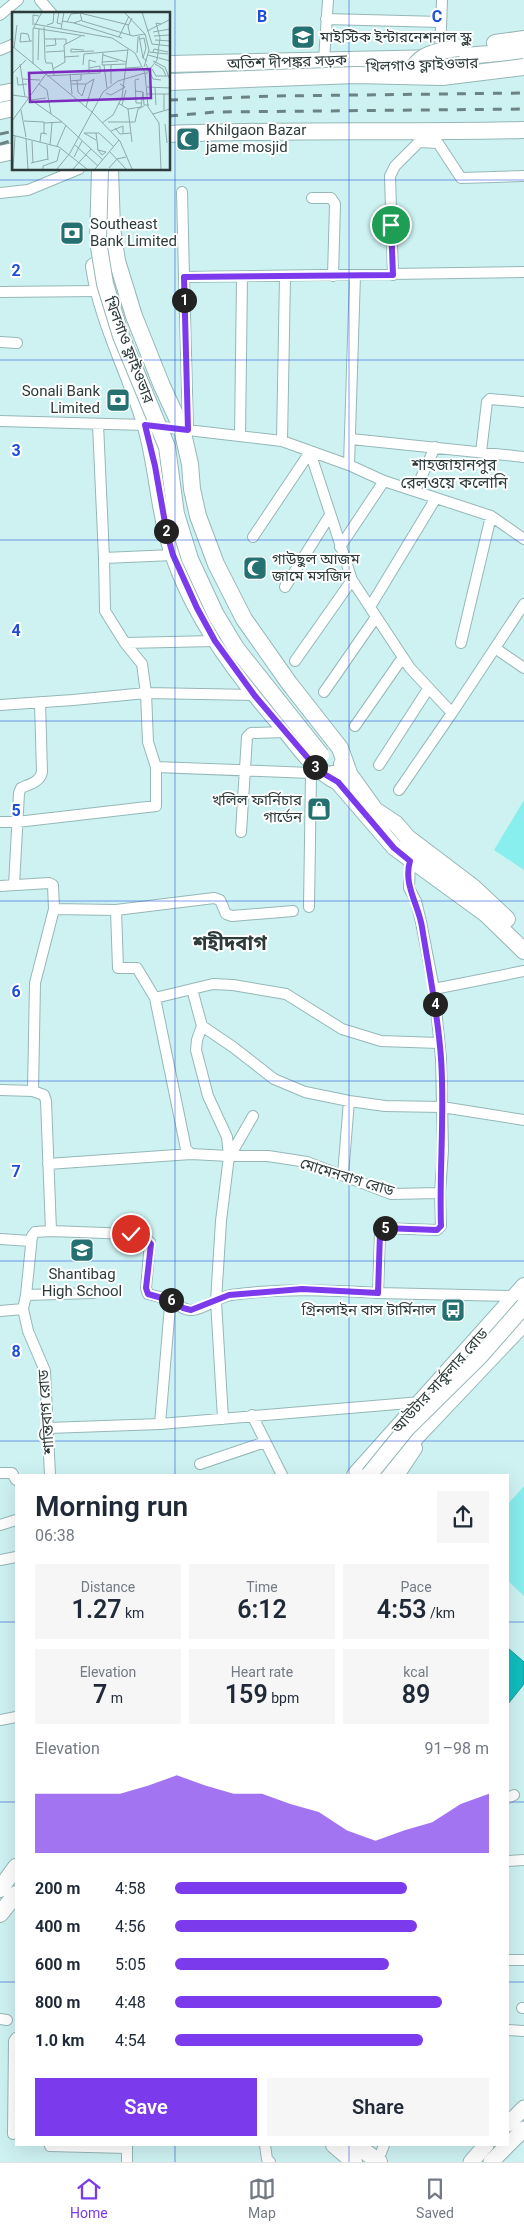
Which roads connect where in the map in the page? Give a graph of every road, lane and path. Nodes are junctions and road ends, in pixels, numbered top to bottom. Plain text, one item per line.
1 (18, 0) edge
2 (40, 0) edge
3 (328, 0) edge
4 (442, 0) edge
5 (50, 12) edge
6 (1, 14) edge
7 (326, 19) junction
8 (441, 22) junction
9 (524, 39) edge
10 (12, 45) edge
11 (0, 50) edge
12 (524, 51) edge
13 (440, 58) junction
14 (524, 58) edge
15 (324, 60) junction
16 (170, 64) edge
17 (414, 67) junction
18 (524, 67) edge
19 (170, 72) edge
20 (524, 74) edge
21 (170, 82) edge
22 (440, 84) junction
23 (170, 88) edge
24 (524, 130) edge
25 (170, 134) edge
26 (77, 170) edge
27 (95, 170) edge
28 (100, 170) edge
29 (109, 170) edge
30 (109, 170) edge
31 (524, 176) edge
32 (182, 192) dead end
33 (0, 193) edge
34 (312, 198) dead end
35 (524, 272) edge
36 (355, 275) junction
37 (393, 275) junction
38 (242, 276) junction
39 (333, 276) junction
40 (184, 277) junction
41 (285, 277) junction
42 (98, 291) junction
43 (0, 292) edge
44 (0, 342) edge
45 (16, 343) dead end
46 (524, 402) edge
47 (0, 421) edge
48 (98, 424) junction
49 (145, 425) junction
50 (185, 430) junction
51 (240, 436) junction
52 (350, 439) junction
53 (282, 441) junction
54 (435, 448) junction
55 (310, 452) junction
56 (481, 452) junction
57 (524, 457) edge
58 (350, 465) junction
59 (384, 481) junction
60 (416, 491) junction
61 (436, 498) junction
62 (330, 515) junction
63 (491, 516) junction
64 (253, 538) dead end
65 (524, 539) edge
66 (340, 546) junction
67 (173, 555) junction
68 (104, 558) junction
69 (352, 580) junction
70 (285, 586) dead end
71 (524, 604) edge
72 (370, 607) junction
73 (376, 617) junction
74 (215, 641) junction
75 (461, 642) dead end
76 (125, 643) junction
77 (495, 648) junction
78 (403, 657) junction
79 (295, 661) dead end
80 (524, 668) edge
81 (428, 689) junction
82 (146, 692) junction
83 (324, 692) dead end
84 (255, 696) junction
85 (40, 702) junction
86 (0, 705) edge
87 (452, 713) junction
88 (355, 726) dead end
89 (286, 732) junction
90 (320, 762) junction
91 (379, 765) dead end
92 (156, 767) junction
93 (246, 772) junction
94 (343, 777) junction
95 (399, 790) dead end
96 (0, 822) edge
97 (17, 822) junction
98 (241, 832) dead end
99 (410, 861) junction
100 (14, 885) junction
101 (0, 886) edge
102 (309, 907) dead end
103 (54, 909) junction
104 (116, 910) junction
105 (293, 911) dead end
106 (524, 935) edge
107 (524, 951) edge
108 (524, 971) edge
109 (192, 989) junction
110 (434, 989) junction
111 (155, 998) junction
112 (202, 1026) junction
113 (439, 1043) junction
114 (0, 1090) edge
115 (33, 1091) junction
116 (349, 1101) junction
117 (442, 1107) junction
118 (253, 1116) dead end
119 (524, 1120) edge
120 (191, 1154) junction
121 (230, 1156) junction
122 (48, 1164) junction
123 (343, 1175) junction
124 (440, 1193) junction
125 (52, 1231) junction
126 (32, 1237) junction
127 (0, 1239) edge
128 (92, 1293) dead end
129 (378, 1293) junction
130 (26, 1295) junction
131 (521, 1296) edge
132 (168, 1299) junction
133 (216, 1300) junction
134 (23, 1310) junction
135 (0, 1311) edge
136 (524, 1322) edge
137 (421, 1402) junction
138 (252, 1415) junction
139 (223, 1419) junction
140 (431, 1421) junction
141 (160, 1424) junction
142 (48, 1428) junction
143 (266, 1442) junction
144 (200, 1464) dead end
145 (0, 1473) edge
146 (50, 1474) edge
147 (282, 1474) edge
148 (357, 1474) edge
149 (370, 1474) edge
150 (381, 1474) edge
151 (397, 1474) edge
152 (15, 1478) edge
153 (15, 1520) edge
154 (0, 1525) edge
155 (15, 1557) edge
156 (0, 1560) edge
157 (15, 1717) edge
158 (0, 1720) edge
159 (524, 1860) edge
160 (509, 1861) edge
161 (15, 1868) edge
162 (15, 1875) edge
163 (15, 1887) edge
164 (0, 1889) edge
165 (0, 1895) edge
166 (15, 1895) edge
167 (0, 1905) edge
168 (15, 1905) edge
169 (0, 1914) edge
170 (0, 1924) edge
171 (509, 1960) edge
172 (524, 1960) edge
173 (509, 2030) edge
174 (524, 2031) edge
175 (15, 2040) edge
176 (15, 2097) edge
177 (524, 2108) edge
178 (509, 2123) edge
179 (524, 2129) edge
180 (13, 2134) dead end
181 (509, 2144) edge
182 (50, 2146) edge
183 (265, 2146) edge
184 (326, 2146) edge
185 (485, 2146) edge
186 (507, 2146) edge
187 (127, 2147) edge
188 (346, 2151) edge
189 (381, 2154) edge
190 (127, 2162) edge
191 (270, 2162) edge
192 (471, 2162) edge
193 (491, 2162) edge

1 - 6 street
2 - 5 street
3 - 7 street
4 - 8 street
7 - 8 street
7 - 15 street
8 - 13 street
9 - 17 main road, bridge
10 - 11 street
12 - 13 main road, অতিশ দীপঙ্কর সড়ক
13 - 15 main road, অতিশ দীপঙ্কর সড়ক
13 - 22 main road
14 - 17 main road, খিলগাও ফ্লাইওভার
15 - 16 main road, অতিশ দীপঙ্কর সড়ক
17 - 19 main road, খিলগাও ফ্লাইওভার
18 - 21 main road, খিলগাও ফ্লাইওভার, bridge
20 - 22 main road
22 - 23 main road
24 - 25 main road
26 - 33 street
27 - 42 main road
28 - 90 main road, খিলগাও ফ্লাইওভার, bridge
29 - 90 main road, খিলগাও ফ্লাইওভার
30 - 50 main road
31 - 37 street
32 - 40 street
34 - 39 street
35 - 37 street
36 - 37 street
36 - 39 street
36 - 52 street
38 - 40 street
38 - 41 street
38 - 51 street
39 - 41 street
40 - 50 street
41 - 53 street
42 - 43 street
42 - 49 main road
44 - 45 street
46 - 56 street
47 - 48 street
48 - 49 street
48 - 68 street
49 - 50 street
49 - 67 main road
50 - 51 street
50 - 94 main road
51 - 53 street
52 - 54 street
52 - 58 street
53 - 55 street
54 - 56 street
54 - 60 street
55 - 58 street
55 - 62 street
55 - 64 street
56 - 57 street
58 - 59 street
59 - 60 street
59 - 66 street
60 - 61 street
61 - 63 street
61 - 72 street
62 - 66 street
62 - 70 street
63 - 65 street
63 - 75 street
66 - 69 street
67 - 68 street
67 - 74 main road
68 - 76 street
69 - 72 street
69 - 79 street
71 - 77 street
72 - 73 street
73 - 78 street
73 - 83 street
74 - 76 street
74 - 84 main road
76 - 82 street
77 - 80 street
77 - 87 street
78 - 81 street
78 - 88 street
81 - 87 street
81 - 91 street
82 - 84 street
82 - 85 street
82 - 92 street
84 - 89 main road
85 - 86 street
85 - 97 street
87 - 95 street
89 - 90 main road
89 - 93 street
90 - 93 street
90 - 94 main road
90 - 102 street
92 - 93 street
92 - 97 street
93 - 98 street
94 - 99 main road
94 - 106 main road
96 - 97 street
97 - 100 street
99 - 107 main road
99 - 110 street
100 - 101 street
100 - 103 street
103 - 104 street
103 - 115 street
104 - 105 street
104 - 111 street
108 - 110 street
109 - 111 street
109 - 112 street
109 - 113 street
110 - 113 street
111 - 120 street
112 - 116 street
112 - 121 street
113 - 117 street
114 - 115 street
115 - 122 street
116 - 117 street
116 - 123 street
117 - 119 street
117 - 124 street
118 - 121 street
120 - 121 street, মোমেনবাগ রোড
120 - 122 street, মোমেনবাগ রোড
121 - 123 street, মোমেনবাগ রোড
121 - 133 street
122 - 125 street
123 - 124 street, মোমেনবাগ রোড
124 - 129 street
125 - 126 street
125 - 132 street
126 - 127 street
126 - 130 street, শান্তিবাগ রোড
128 - 130 street
129 - 131 street
129 - 133 street
130 - 134 street, শান্তিবাগ রোড
131 - 137 main road, আউটার সার্কুলার রোড
131 - 149 main road, bridge
132 - 133 street
132 - 141 street
133 - 139 street
134 - 135 street
134 - 142 street, শান্তিবাগ রোড
136 - 140 main road, আউটার সার্কুলার রোড
137 - 138 street
137 - 140 main road
137 - 148 main road, আউটার সার্কুলার রোড
138 - 139 street
138 - 143 street
139 - 141 street
140 - 150 main road
140 - 151 main road, আউটার সার্কুলার রোড
141 - 142 street
142 - 146 street, শান্তিবাগ রোড
143 - 144 street
143 - 147 street
145 - 152 street
153 - 154 street
155 - 156 street
157 - 158 street
159 - 160 street
161 - 164 main road
162 - 165 main road
163 - 167 main road
166 - 169 main road
168 - 170 main road
171 - 172 street
173 - 174 street
175 - 176 street
176 - 180 street
177 - 178 main road
179 - 181 main road
182 - 187 street
183 - 191 street
184 - 188 main road
185 - 192 main road
186 - 193 main road
187 - 190 street
188 - 189 main road

